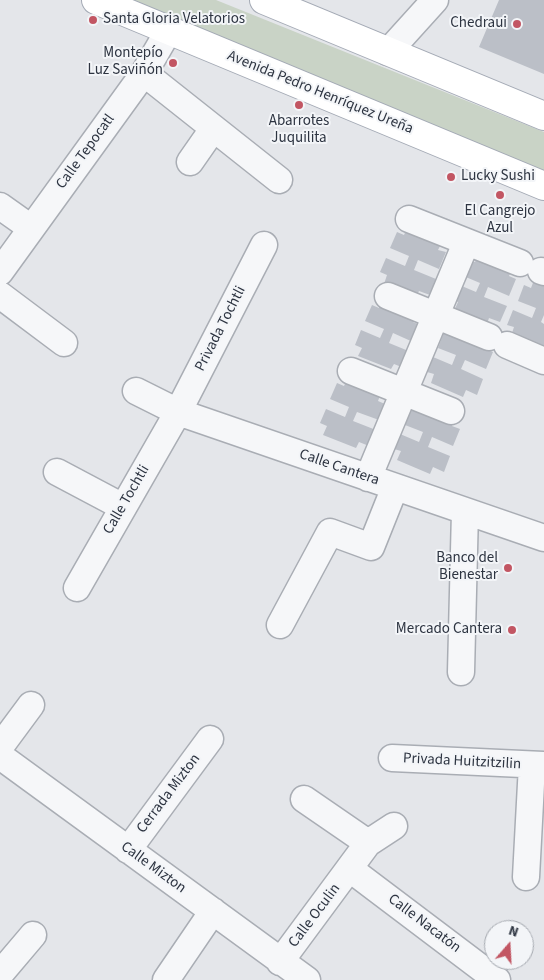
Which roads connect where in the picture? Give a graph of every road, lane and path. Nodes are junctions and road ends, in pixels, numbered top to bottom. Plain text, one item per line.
1 (96, 0) edge
2 (435, 0) edge
3 (272, 2) edge
4 (169, 30) junction
5 (388, 52) junction
6 (144, 73) junction
7 (544, 116) edge
8 (213, 129) junction
9 (190, 162) dead end
10 (279, 180) dead end
11 (544, 186) edge
12 (0, 206) edge
13 (410, 219) dead end
14 (31, 228) junction
15 (466, 243) junction
16 (264, 245) dead end
17 (535, 269) edge
18 (0, 272) edge
19 (0, 295) edge
20 (388, 296) dead end
21 (436, 316) junction
22 (64, 343) dead end
23 (544, 361) edge
24 (351, 371) dead end
25 (136, 391) dead end
26 (403, 392) junction
27 (451, 411) dead end
28 (178, 412) junction
29 (57, 472) dead end
30 (368, 478) junction
31 (395, 487) junction
32 (122, 507) junction
33 (465, 511) junction
34 (544, 538) edge
35 (77, 588) dead end
36 (280, 625) dead end
37 (461, 672) dead end
38 (31, 705) dead end
39 (210, 739) dead end
40 (0, 747) edge
41 (0, 756) edge
42 (392, 758) dead end
43 (538, 765) edge
44 (304, 799) dead end
45 (394, 826) dead end
46 (368, 843) junction
47 (128, 850) junction
48 (350, 869) junction
49 (526, 877) dead end
50 (213, 912) junction
51 (34, 935) dead end
52 (280, 962) junction
53 (0, 974) edge
54 (166, 980) edge
55 (306, 980) edge
56 (497, 980) edge

1 - 4 main road, Avenida Pedro Henríquez Ureña
2 - 5 street
3 - 5 main road
4 - 6 street, Calle Tepocatl
4 - 11 main road, Avenida Pedro Henríquez Ureña
5 - 7 main road
6 - 8 street
6 - 14 street, Calle Tepocatl
8 - 9 street
8 - 10 street
12 - 14 street
13 - 15 street
14 - 18 street, Calle Tepocatl
15 - 17 street
15 - 21 street
16 - 28 street, Privada Tochtli
19 - 22 street
20 - 21 street
21 - 23 street
21 - 26 street
24 - 26 street
25 - 28 street, Calle Cantera
26 - 27 street
26 - 30 street
28 - 30 street, Calle Cantera
28 - 32 street, Calle Tochtli
29 - 32 street
30 - 31 street, Calle Cantera
31 - 33 street, Calle Cantera
31 - 36 street
32 - 35 street, Calle Tochtli
33 - 34 street, Calle Cantera
33 - 37 street
38 - 40 street
39 - 47 street, Cerrada Mizton
41 - 47 street, Calle Mizton
42 - 43 street, Privada Huitzitzilin
43 - 49 street, Privada Huitzitzilin
44 - 46 street
45 - 46 street
46 - 48 street, Calle Oculin
47 - 50 street, Calle Mizton
48 - 52 street, Calle Oculin
48 - 56 street, Calle Nacatón
50 - 52 street, Calle Mizton
50 - 54 street
51 - 53 street
52 - 55 street, Calle Mizton

